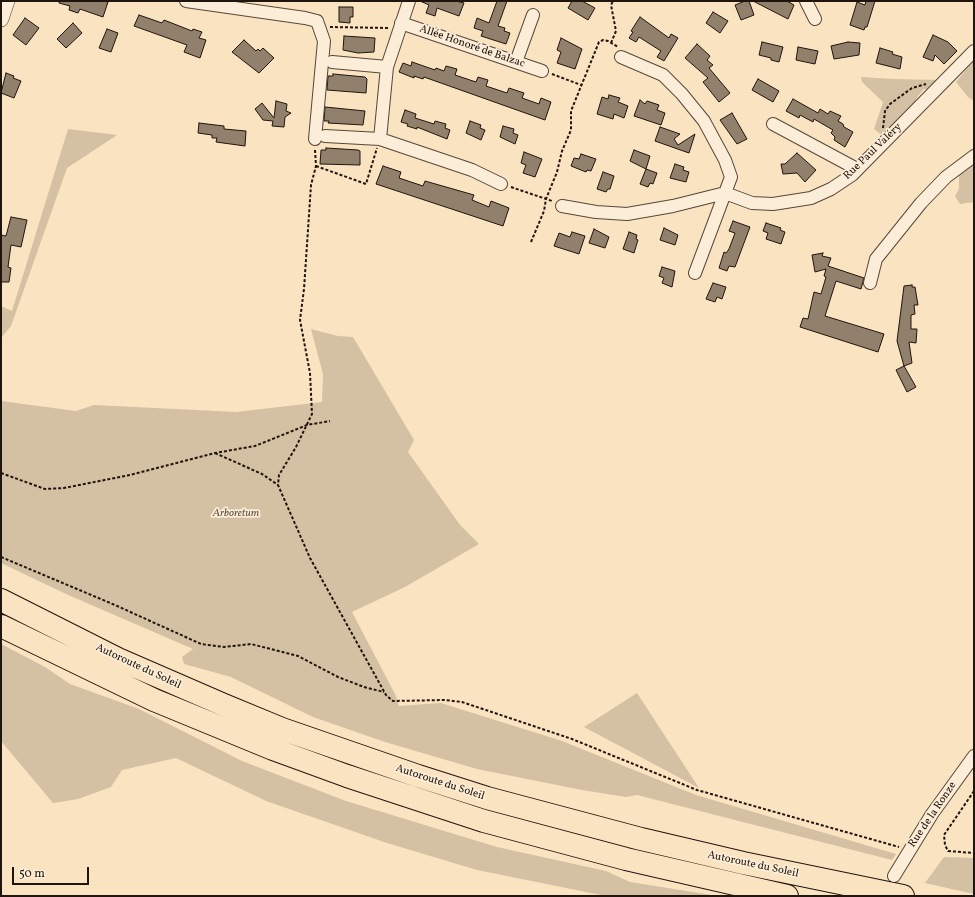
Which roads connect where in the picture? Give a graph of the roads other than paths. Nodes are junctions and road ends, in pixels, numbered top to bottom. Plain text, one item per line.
1 (7, 1) edge
2 (186, 1) edge
3 (409, 1) edge
4 (806, 1) edge
5 (533, 15) dead end
6 (1, 19) edge
7 (815, 19) dead end
8 (401, 26) junction
9 (974, 51) edge
10 (621, 57) road end
11 (332, 62) dead end
12 (516, 62) junction
13 (386, 67) junction
14 (542, 70) road end
15 (772, 124) dead end
16 (380, 139) junction
17 (974, 156) edge
18 (857, 169) junction
19 (501, 184) road end
20 (725, 193) junction
21 (562, 206) road end
22 (696, 273) dead end
23 (870, 283) dead end
24 (1, 600) edge
25 (1, 626) edge
26 (974, 756) edge
27 (894, 876) dead end
28 (787, 896) edge
29 (902, 896) edge

1 - 6 street
2 - 16 street
3 - 8 street
4 - 7 street
5 - 12 street
8 - 12 street, Allée Honoré de Balzac
8 - 13 street
9 - 18 street, Rue Paul Valéry
10 - 20 street
11 - 13 street
12 - 14 street, Allée Honoré de Balzac
13 - 16 street
15 - 18 street
16 - 19 street
17 - 23 street
18 - 20 street, Rue Paul Valéry
20 - 21 street
20 - 22 street
24 - 29 highway, Autoroute du Soleil
25 - 28 highway, Autoroute du Soleil
26 - 27 street, Rue de la Ronze

